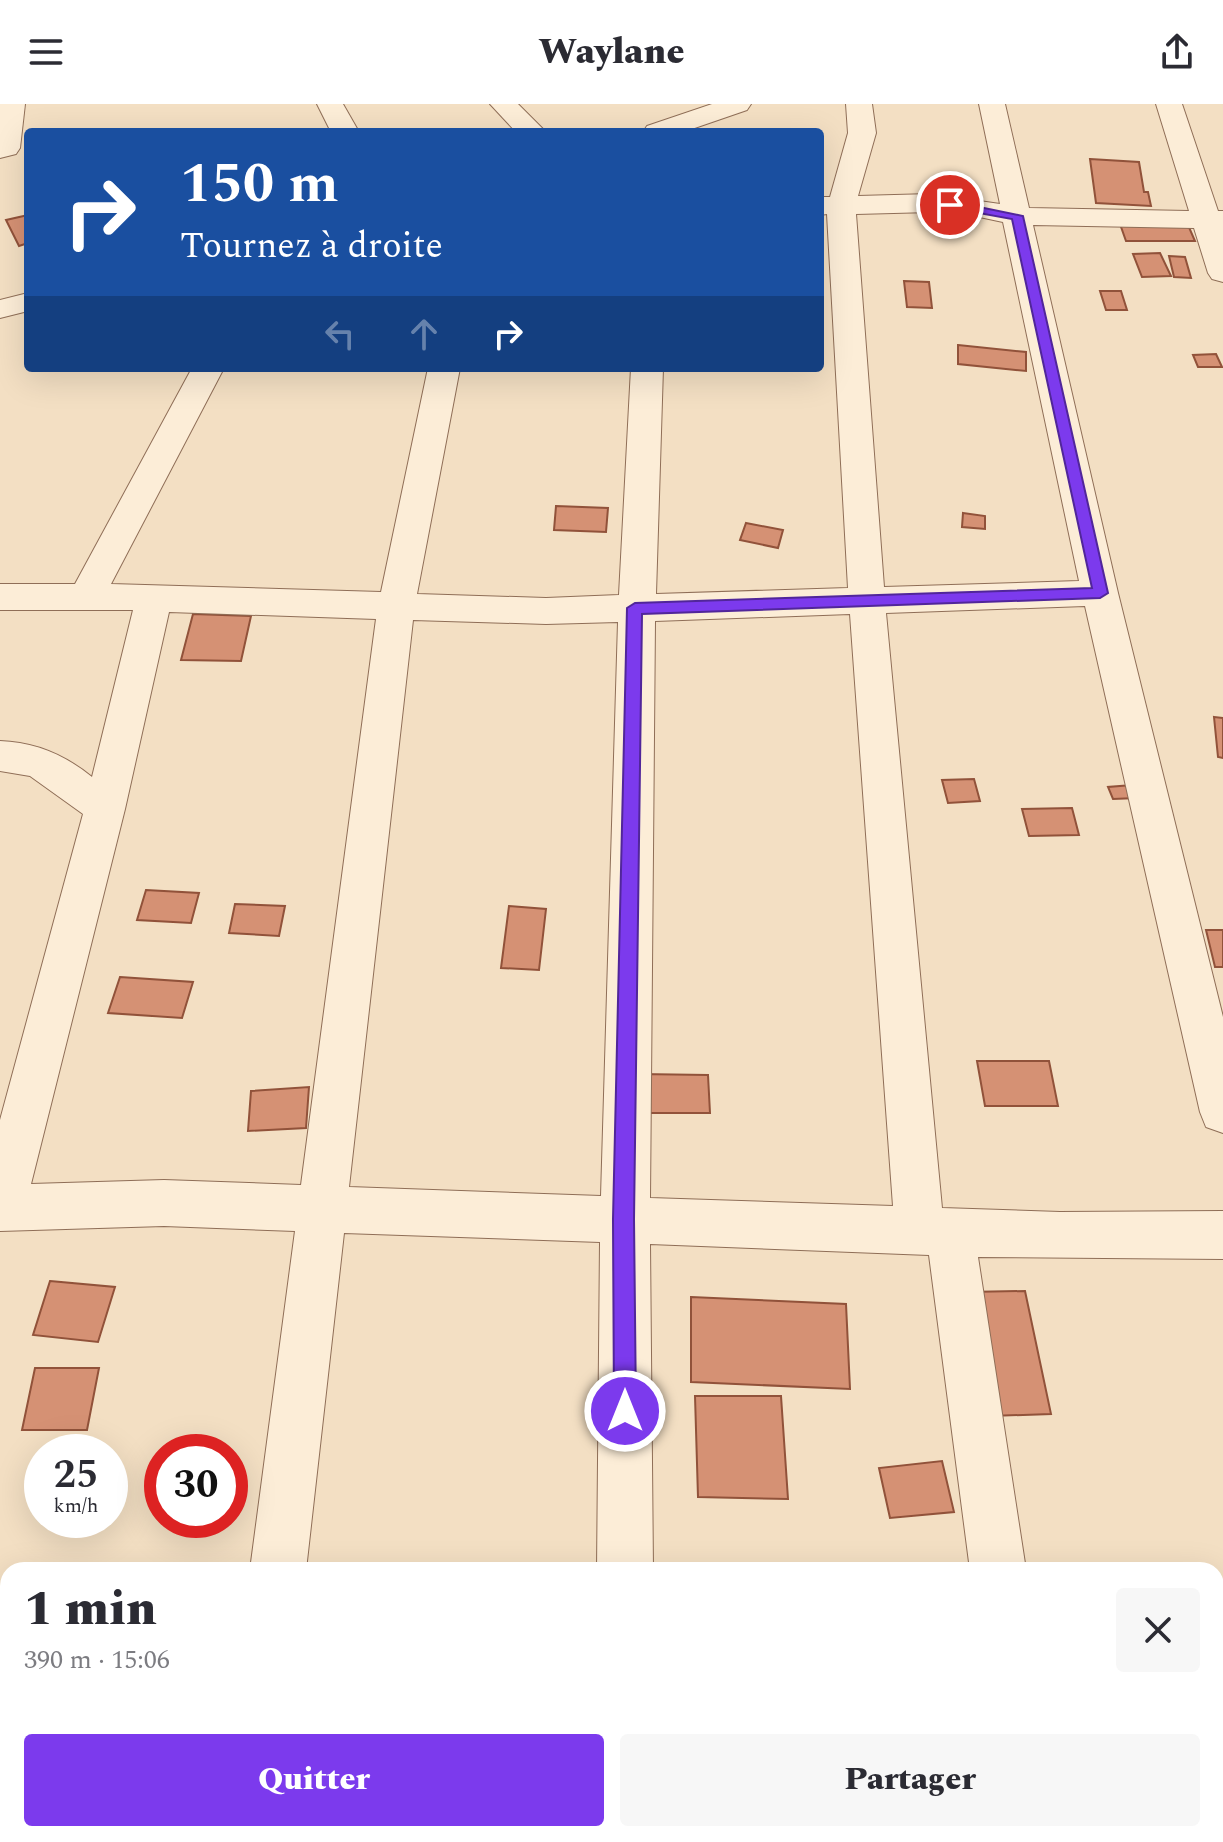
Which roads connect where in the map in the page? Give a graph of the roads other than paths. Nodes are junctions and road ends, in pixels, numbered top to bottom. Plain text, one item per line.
1 (12, 104) edge
2 (330, 104) edge
3 (503, 104) edge
4 (859, 104) edge
5 (992, 104) edge
6 (1169, 104) edge
7 (729, 105) edge
8 (343, 128) edge
9 (528, 128) edge
10 (672, 128) edge
11 (0, 150) edge
12 (831, 207) edge
13 (1017, 216) junction
14 (1215, 220) edge
15 (1223, 273) edge
16 (24, 303) edge
17 (0, 309) edge
18 (206, 372) edge
19 (443, 372) edge
20 (647, 372) edge
21 (1100, 593) junction
22 (0, 597) edge
23 (86, 597) junction
24 (154, 598) junction
25 (867, 601) junction
26 (396, 606) junction
27 (635, 608) junction
28 (0, 756) edge
29 (105, 809) junction
30 (1223, 1112) edge
31 (0, 1207) edge
32 (323, 1209) junction
33 (624, 1219) junction
34 (934, 1230) junction
35 (1223, 1235) edge
36 (279, 1562) edge
37 (625, 1562) edge
38 (996, 1562) edge

1 - 11 street
2 - 8 street
3 - 9 street
4 - 12 street
5 - 13 street
6 - 14 street
7 - 10 street
12 - 13 street
12 - 25 street
13 - 14 street
13 - 21 street
14 - 15 street
16 - 17 street
18 - 23 street
19 - 26 street
20 - 27 street
21 - 25 street
21 - 30 street
22 - 23 street
23 - 24 street
24 - 26 street
24 - 29 street
25 - 27 street
25 - 34 street
26 - 27 street
26 - 32 street
27 - 33 street
28 - 29 street
29 - 31 street
31 - 32 street
32 - 33 street
32 - 36 street
33 - 34 street
33 - 37 street
34 - 35 street
34 - 38 street

